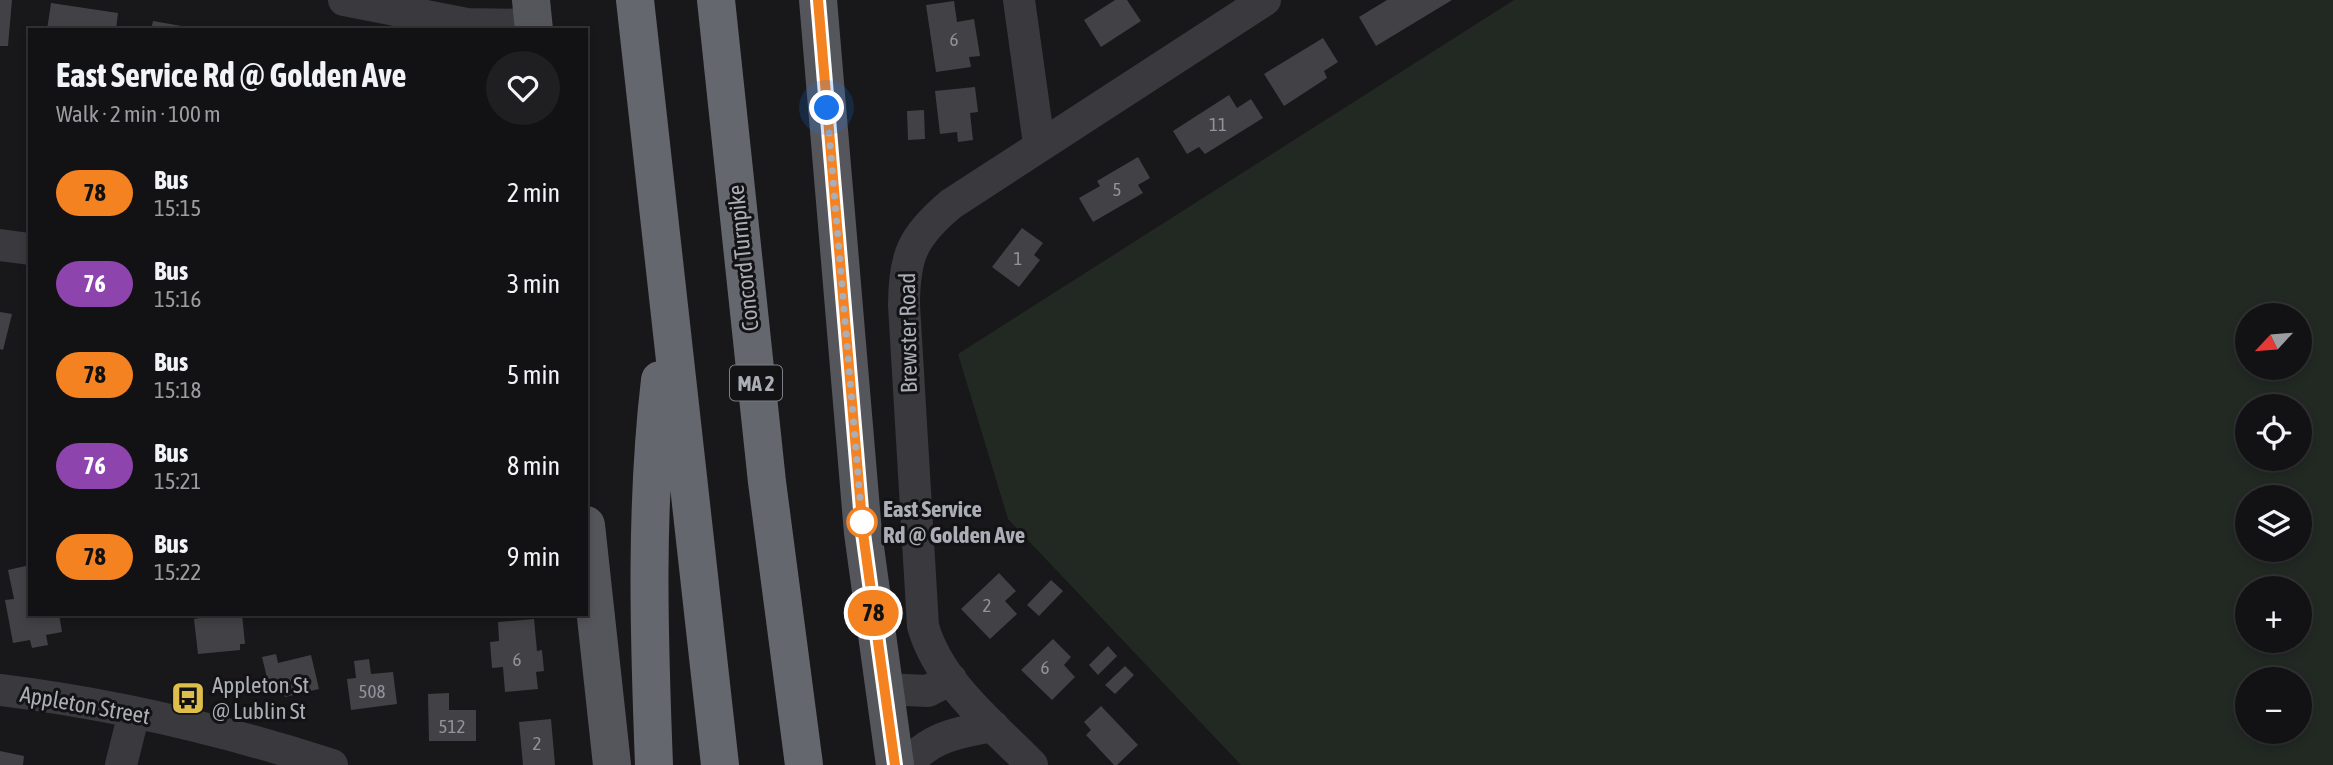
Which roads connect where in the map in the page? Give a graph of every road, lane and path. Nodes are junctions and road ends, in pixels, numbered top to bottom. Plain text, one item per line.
1 (344, 0) edge
2 (635, 0) edge
3 (716, 0) edge
4 (818, 0) edge
5 (1019, 0) edge
6 (1265, 0) edge
7 (533, 18) edge
8 (1039, 144) junction
9 (0, 245) edge
10 (28, 249) edge
11 (664, 280) junction
12 (588, 543) edge
13 (951, 679) junction
14 (883, 689) junction
15 (0, 690) edge
16 (134, 713) junction
17 (993, 726) junction
18 (121, 765) edge
19 (332, 765) edge
20 (612, 765) edge
21 (654, 765) edge
22 (720, 765) edge
23 (804, 765) edge
24 (895, 765) edge
25 (908, 765) edge
26 (1032, 765) edge

1 - 7 street
2 - 11 highway
3 - 23 highway, Concord Turnpike / MA 2
4 - 14 main road
5 - 8 street
6 - 8 street, Brewster Road
8 - 13 street, Brewster Road
9 - 10 street
11 - 21 highway
11 - 22 highway
12 - 20 main road
13 - 14 street
13 - 17 street, Brewster Road
14 - 24 main road
15 - 16 street, Appleton Street
16 - 18 street
16 - 19 street, Appleton Street
17 - 25 street
17 - 26 street, Brewster Road

